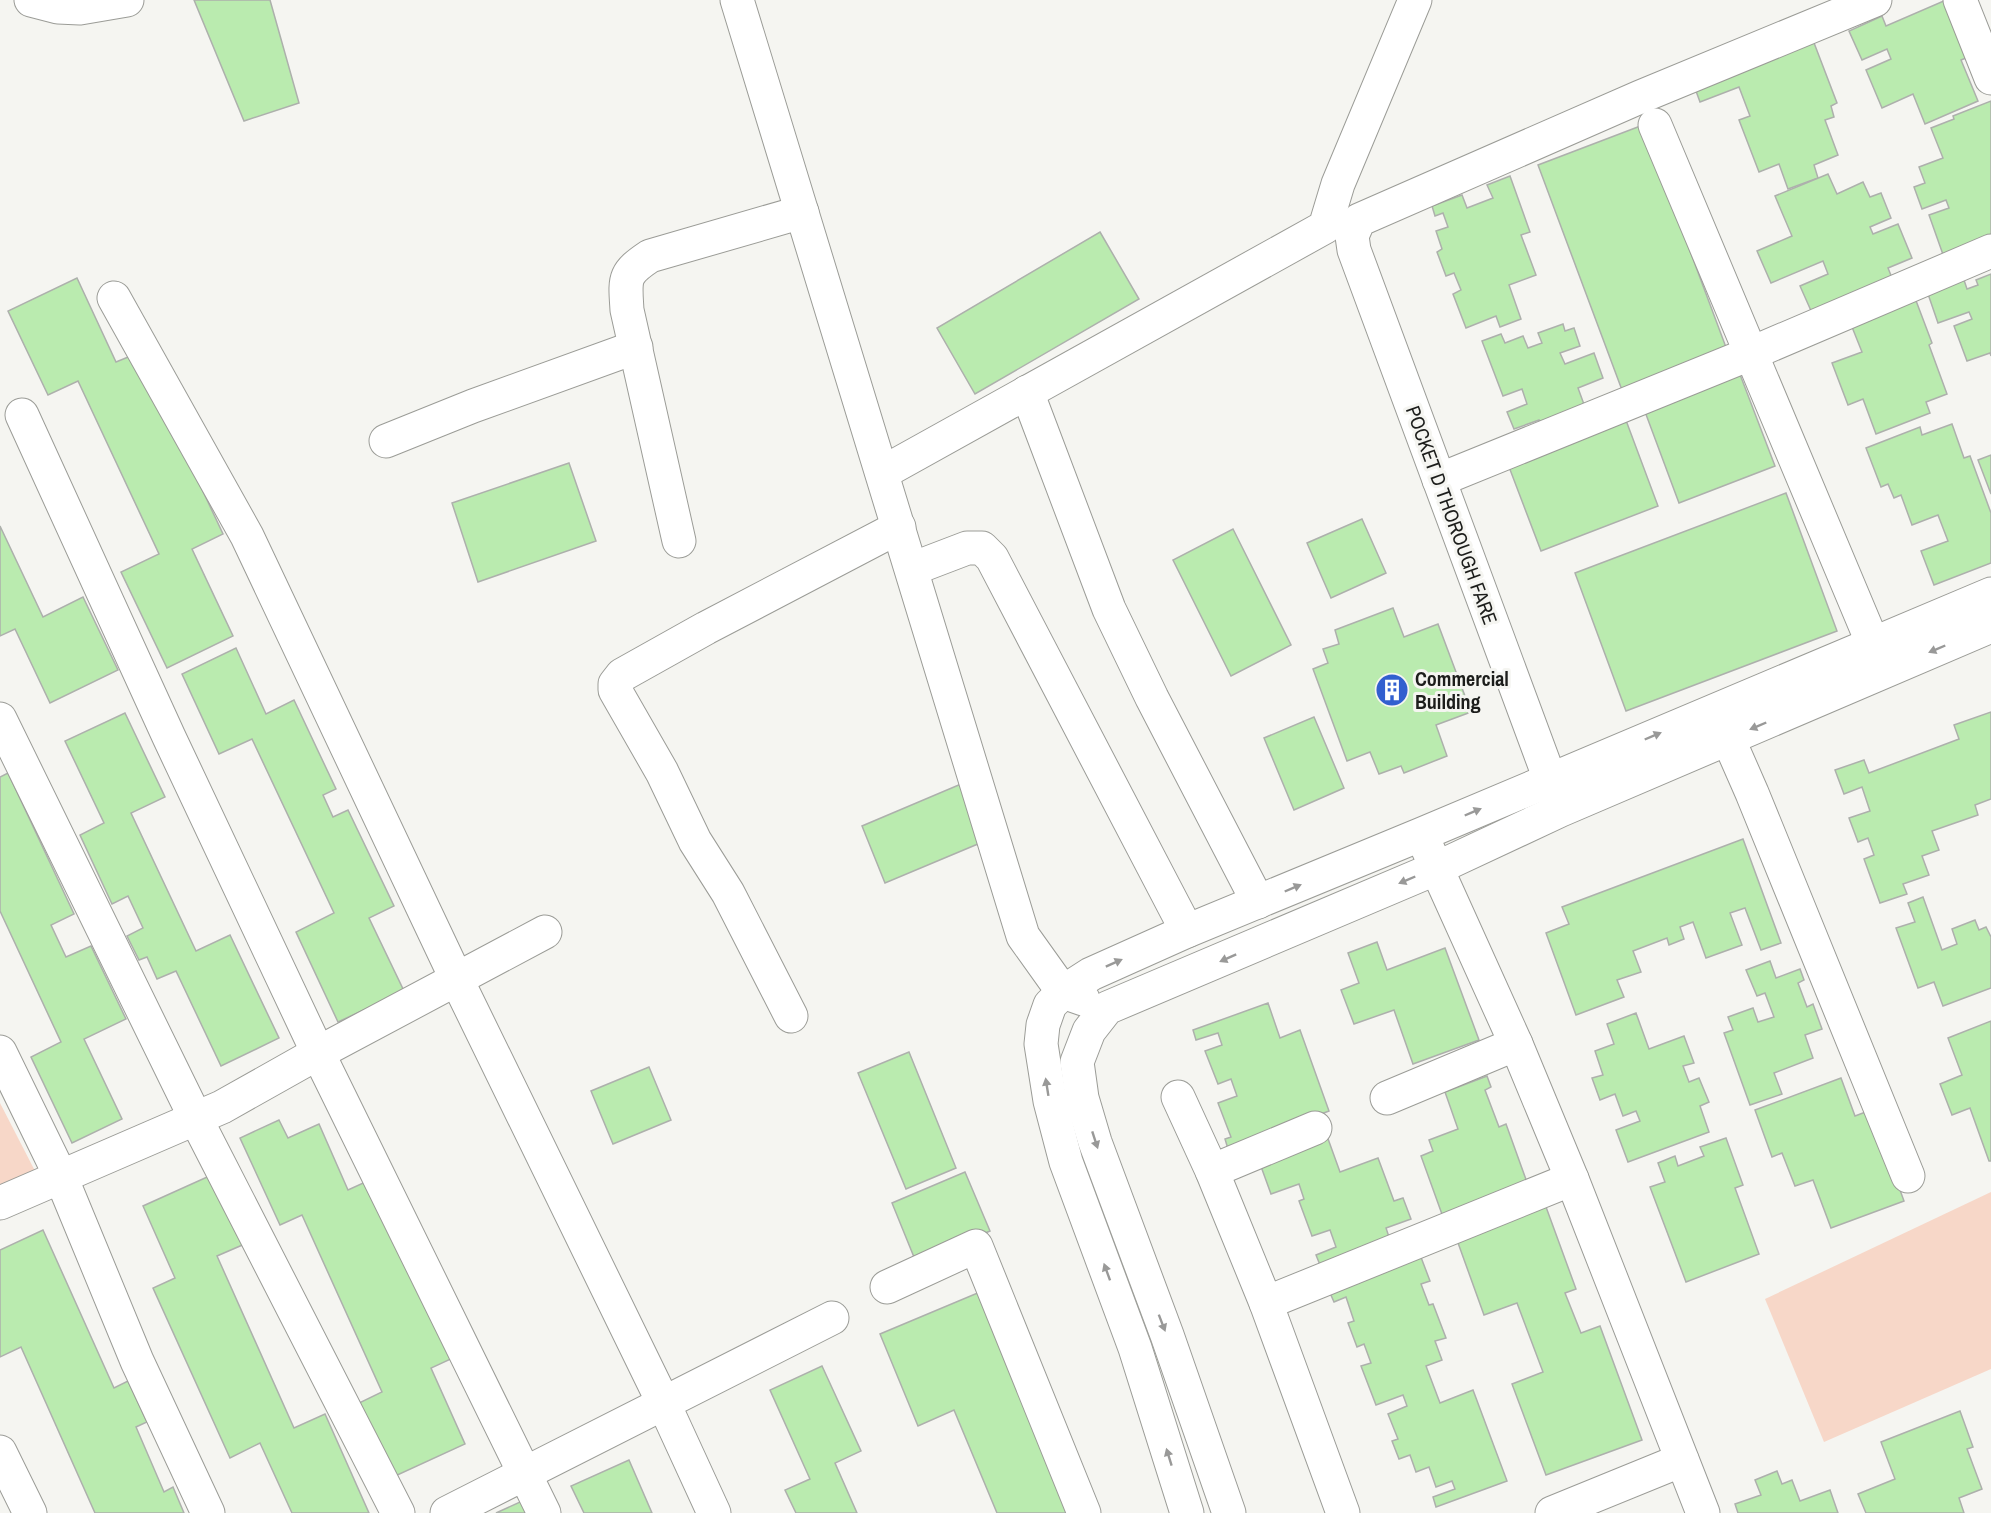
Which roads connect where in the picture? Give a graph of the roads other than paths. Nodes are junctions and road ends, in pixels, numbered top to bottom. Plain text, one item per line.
1 (31, 0) edge
2 (127, 0) edge
3 (737, 0) edge
4 (1415, 0) edge
5 (1875, 0) edge
6 (1960, 0) edge
7 (1991, 78) edge
8 (1656, 125) dead end
9 (802, 212) junction
10 (1991, 251) edge
11 (114, 298) dead end
12 (636, 347) junction
13 (1752, 352) junction
14 (1027, 392) junction
15 (22, 416) dead end
16 (386, 441) dead end
17 (882, 473) junction
18 (1439, 480) junction
19 (899, 527) junction
20 (679, 541) dead end
21 (912, 569) junction
22 (1991, 594) edge
23 (1991, 626) edge
24 (1879, 658) junction
25 (0, 719) edge
26 (1722, 724) junction
27 (1550, 780) junction
28 (1561, 810) junction
29 (1422, 834) junction
30 (1437, 868) junction
31 (1258, 902) junction
32 (1187, 931) junction
33 (545, 933) dead end
34 (457, 980) junction
35 (1063, 992) junction
36 (1107, 1008) junction
37 (791, 1016) dead end
38 (1516, 1044) junction
39 (0, 1052) edge
40 (318, 1053) junction
41 (1178, 1097) dead end
42 (1387, 1098) dead end
43 (196, 1119) junction
44 (1315, 1128) dead end
45 (1212, 1171) junction
46 (1908, 1176) dead end
47 (61, 1178) junction
48 (1572, 1179) junction
49 (0, 1203) edge
50 (886, 1287) dead end
51 (1266, 1303) junction
52 (832, 1318) dead end
53 (663, 1402) junction
54 (0, 1452) edge
55 (1682, 1460) junction
56 (524, 1473) junction
57 (30, 1513) edge
58 (208, 1513) edge
59 (398, 1513) edge
60 (447, 1513) edge
61 (544, 1513) edge
62 (714, 1513) edge
63 (1084, 1513) edge
64 (1187, 1513) edge
65 (1229, 1513) edge
66 (1343, 1513) edge
67 (1552, 1513) edge
68 (1703, 1513) edge

1 - 2 street
3 - 9 street
4 - 14 street
5 - 18 street, POCKET D THOROUGH FARE
6 - 7 street
8 - 13 street
9 - 12 street
9 - 17 street
10 - 13 street
11 - 34 street
12 - 16 street
12 - 20 street
13 - 18 street
13 - 24 street
14 - 17 street
14 - 31 street
15 - 40 street
17 - 19 street
18 - 27 street, POCKET D THOROUGH FARE
19 - 21 street
19 - 37 street
21 - 32 street
21 - 35 street
22 - 24 street
23 -> 24 street
24 - 26 street
25 - 43 street
27 -> 26 street
26 - 28 street
26 - 46 street
27 - 28 street, POCKET D THOROUGH FARE
29 -> 27 street
28 - 30 street
29 - 30 street
31 -> 29 street
30 -> 36 street
30 - 38 street
31 - 32 street
35 -> 32 street
33 - 34 street
34 - 40 street
34 - 53 street
35 - 36 street
64 -> 35 street
36 -> 65 street
38 - 42 street
38 - 48 street
39 - 47 street
40 - 43 street
40 - 56 street
41 - 45 street
43 - 47 street
43 - 59 street
44 - 45 street
45 - 51 street
47 - 49 street
47 - 58 street
48 - 51 street
48 - 55 street
50 - 63 street
51 - 66 street
52 - 53 street
53 - 56 street
53 - 62 street
54 - 57 street
55 - 67 street
55 - 68 street
56 - 60 street
56 - 61 street

